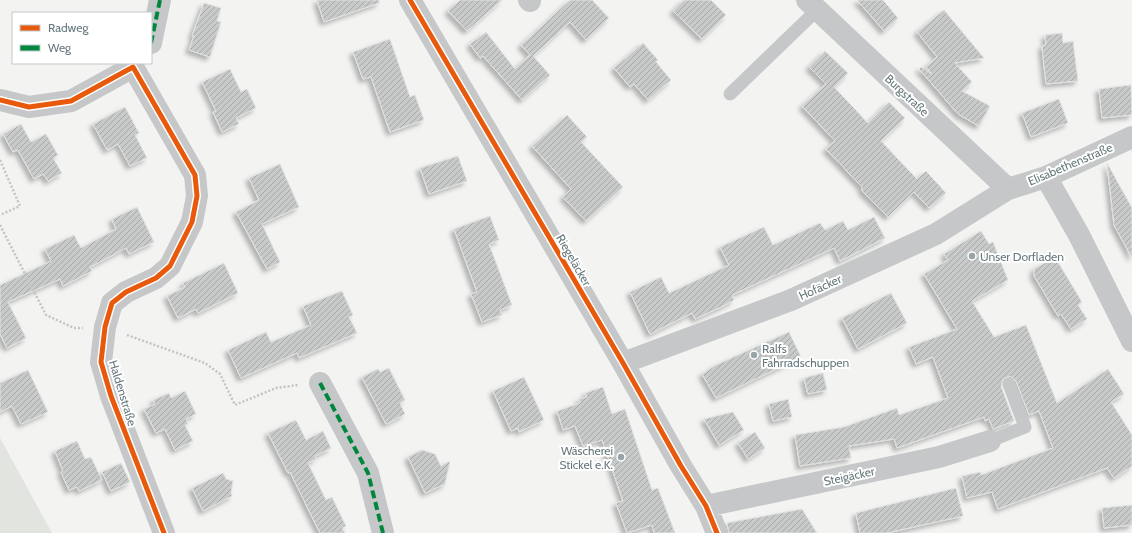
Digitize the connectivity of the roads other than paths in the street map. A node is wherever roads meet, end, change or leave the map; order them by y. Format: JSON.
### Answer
{"nodes":[{"id":1,"x":160,"y":0,"type":"edge"},
{"id":2,"x":410,"y":0,"type":"edge"},
{"id":3,"x":812,"y":4,"type":"edge"},
{"id":4,"x":152,"y":38,"type":"edge"},
{"id":5,"x":135,"y":65,"type":"edge"},
{"id":6,"x":730,"y":94,"type":"dead end"},
{"id":7,"x":0,"y":100,"type":"edge"},
{"id":8,"x":1132,"y":137,"type":"edge"},
{"id":9,"x":1046,"y":177,"type":"junction"},
{"id":10,"x":1008,"y":189,"type":"junction"},
{"id":11,"x":1132,"y":341,"type":"edge"},
{"id":12,"x":623,"y":363,"type":"junction"},
{"id":13,"x":320,"y":383,"type":"road end"},
{"id":14,"x":1009,"y":384,"type":"dead end"},
{"id":15,"x":990,"y":441,"type":"joint"},
{"id":16,"x":706,"y":506,"type":"junction"},
{"id":17,"x":164,"y":533,"type":"edge"},
{"id":18,"x":383,"y":533,"type":"edge"},
{"id":19,"x":717,"y":533,"type":"edge"}],
"edges":[{"from":1,"to":4,"type":"street"},
{"from":2,"to":12,"type":"street","name":"Riegeläcker"},
{"from":3,"to":6,"type":"lane"},
{"from":3,"to":10,"type":"street","name":"Burgstraße"},
{"from":5,"to":7,"type":"street","name":"Haldenstraße"},
{"from":5,"to":17,"type":"street","name":"Haldenstraße"},
{"from":8,"to":9,"type":"street","name":"Elisabethenstraße"},
{"from":9,"to":10,"type":"street","name":"Elisabethenstraße"},
{"from":9,"to":11,"type":"street"},
{"from":10,"to":12,"type":"street","name":"Hofäcker"},
{"from":12,"to":16,"type":"street","name":"Riegeläcker"},
{"from":13,"to":18,"type":"street"},
{"from":14,"to":15,"type":"lane"},
{"from":15,"to":16,"type":"street","name":"Steigäcker"},
{"from":16,"to":19,"type":"street","name":"Riegeläcker"}]}
